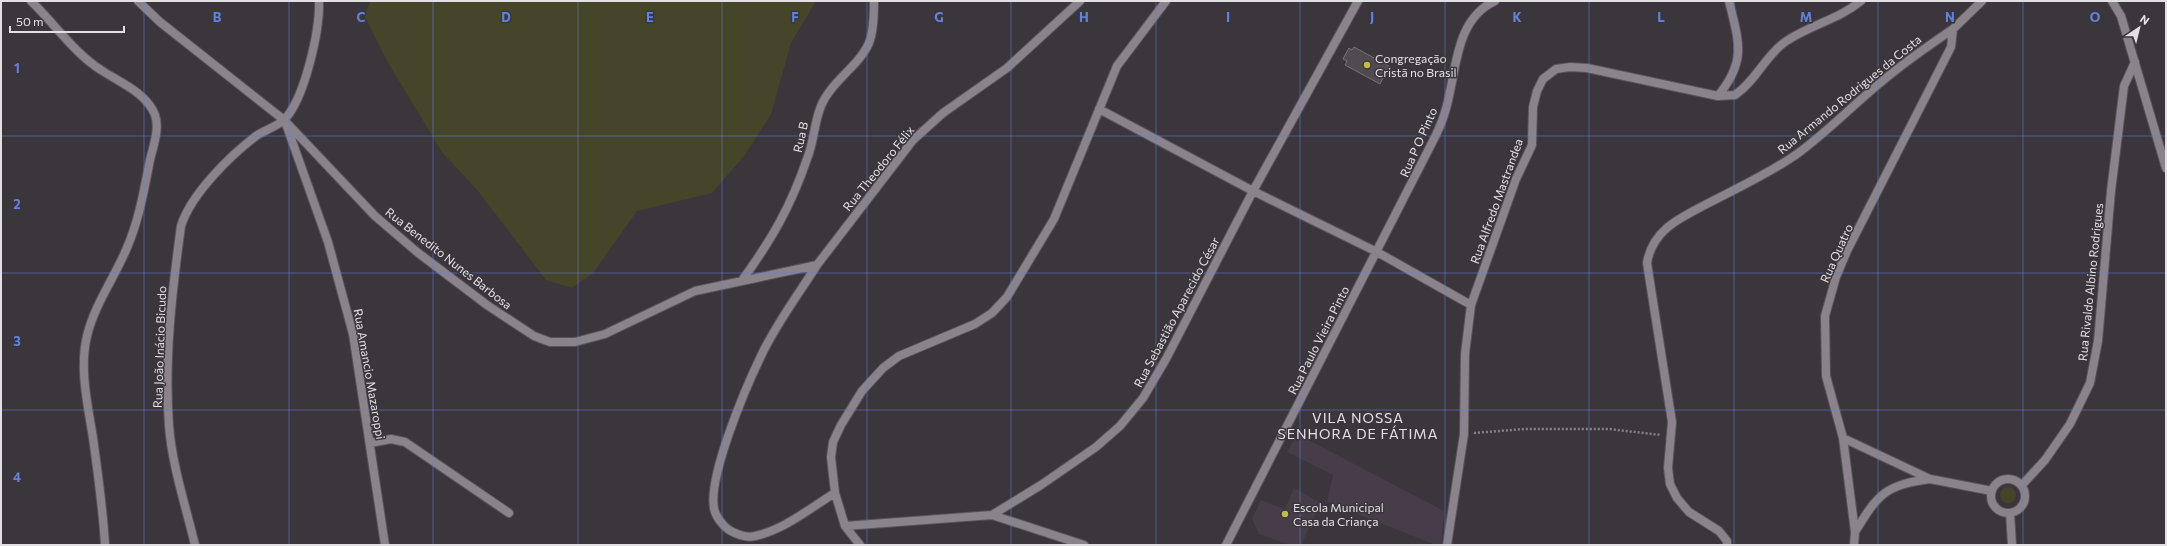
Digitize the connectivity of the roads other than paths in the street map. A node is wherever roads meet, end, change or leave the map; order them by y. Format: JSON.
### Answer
{"nodes":[{"id":1,"x":31,"y":1,"type":"edge"},
{"id":2,"x":138,"y":1,"type":"edge"},
{"id":3,"x":319,"y":1,"type":"edge"},
{"id":4,"x":874,"y":1,"type":"edge"},
{"id":5,"x":1080,"y":1,"type":"edge"},
{"id":6,"x":1166,"y":1,"type":"edge"},
{"id":7,"x":1358,"y":1,"type":"edge"},
{"id":8,"x":1495,"y":1,"type":"edge"},
{"id":9,"x":1729,"y":1,"type":"edge"},
{"id":10,"x":1861,"y":1,"type":"edge"},
{"id":11,"x":1982,"y":1,"type":"edge"},
{"id":12,"x":2112,"y":1,"type":"edge"},
{"id":13,"x":1953,"y":29,"type":"junction"},
{"id":14,"x":2134,"y":62,"type":"junction"},
{"id":15,"x":1718,"y":96,"type":"junction"},
{"id":16,"x":1099,"y":109,"type":"junction"},
{"id":17,"x":284,"y":120,"type":"junction"},
{"id":18,"x":2166,"y":168,"type":"edge"},
{"id":19,"x":1253,"y":191,"type":"junction"},
{"id":20,"x":1377,"y":252,"type":"junction"},
{"id":21,"x":817,"y":265,"type":"junction"},
{"id":22,"x":743,"y":279,"type":"junction"},
{"id":23,"x":1471,"y":304,"type":"junction"},
{"id":24,"x":1843,"y":438,"type":"junction"},
{"id":25,"x":370,"y":443,"type":"junction"},
{"id":26,"x":1930,"y":478,"type":"junction"},
{"id":27,"x":2022,"y":485,"type":"junction"},
{"id":28,"x":1992,"y":491,"type":"junction"},
{"id":29,"x":835,"y":493,"type":"junction"},
{"id":30,"x":509,"y":513,"type":"dead end"},
{"id":31,"x":2010,"y":513,"type":"junction"},
{"id":32,"x":992,"y":515,"type":"junction"},
{"id":33,"x":845,"y":526,"type":"junction"},
{"id":34,"x":1855,"y":532,"type":"junction"},
{"id":35,"x":105,"y":545,"type":"edge"},
{"id":36,"x":195,"y":545,"type":"edge"},
{"id":37,"x":385,"y":545,"type":"edge"},
{"id":38,"x":860,"y":545,"type":"edge"},
{"id":39,"x":1084,"y":545,"type":"edge"},
{"id":40,"x":1226,"y":545,"type":"edge"},
{"id":41,"x":1447,"y":545,"type":"edge"},
{"id":42,"x":1727,"y":545,"type":"edge"},
{"id":43,"x":1854,"y":545,"type":"edge"},
{"id":44,"x":2012,"y":545,"type":"edge"}],
"edges":[{"from":1,"to":35,"type":"street"},
{"from":2,"to":17,"type":"street","name":"Rua Benedito Nunes Barbosa"},
{"from":3,"to":17,"type":"street"},
{"from":4,"to":22,"type":"street","name":"Rua B"},
{"from":5,"to":21,"type":"street","name":"Rua Theodoro Félix"},
{"from":6,"to":16,"type":"street"},
{"from":7,"to":19,"type":"street","name":"Rua Sebastião Aparecido César"},
{"from":8,"to":20,"type":"street","name":"Rua P O Pinto"},
{"from":9,"to":15,"type":"street"},
{"from":10,"to":15,"type":"street","name":"Rua Alfredo Mastrandea"},
{"from":11,"to":13,"type":"street"},
{"from":12,"to":14,"type":"street"},
{"from":13,"to":24,"type":"street","name":"Rua Quatro"},
{"from":13,"to":42,"type":"street","name":"Rua Armando Rodrigues da Costa"},
{"from":14,"to":18,"type":"street"},
{"from":14,"to":27,"type":"street","name":"Rua Rivaldo Albino Rodrigues"},
{"from":15,"to":23,"type":"street","name":"Rua Alfredo Mastrandea"},
{"from":16,"to":19,"type":"street"},
{"from":16,"to":29,"type":"street"},
{"from":17,"to":22,"type":"street","name":"Rua Benedito Nunes Barbosa"},
{"from":17,"to":25,"type":"street","name":"Rua Amancio Mazaroppi"},
{"from":17,"to":36,"type":"street","name":"Rua João Inácio Bicudo"},
{"from":19,"to":20,"type":"street"},
{"from":19,"to":32,"type":"street","name":"Rua Sebastião Aparecido César"},
{"from":20,"to":23,"type":"street"},
{"from":20,"to":40,"type":"street","name":"Rua Paulo Vieira Pinto"},
{"from":21,"to":22,"type":"street"},
{"from":21,"to":29,"type":"street","name":"Rua Theodoro Félix"},
{"from":23,"to":41,"type":"street","name":"Rua Alfredo Mastrandea"},
{"from":24,"to":26,"type":"street"},
{"from":24,"to":34,"type":"street","name":"Rua Quatro"},
{"from":25,"to":30,"type":"street"},
{"from":25,"to":37,"type":"street","name":"Rua Amancio Mazaroppi"},
{"from":26,"to":28,"type":"street"},
{"from":26,"to":34,"type":"street"},
{"from":27,"to":28,"type":"street"},
{"from":27,"to":31,"type":"street"},
{"from":28,"to":31,"type":"street"},
{"from":29,"to":33,"type":"street"},
{"from":31,"to":44,"type":"street"},
{"from":32,"to":33,"type":"street","name":"Rua Sebastião Aparecido César"},
{"from":32,"to":39,"type":"street"},
{"from":33,"to":38,"type":"street"},
{"from":34,"to":43,"type":"street","name":"Rua Quatro"}]}
